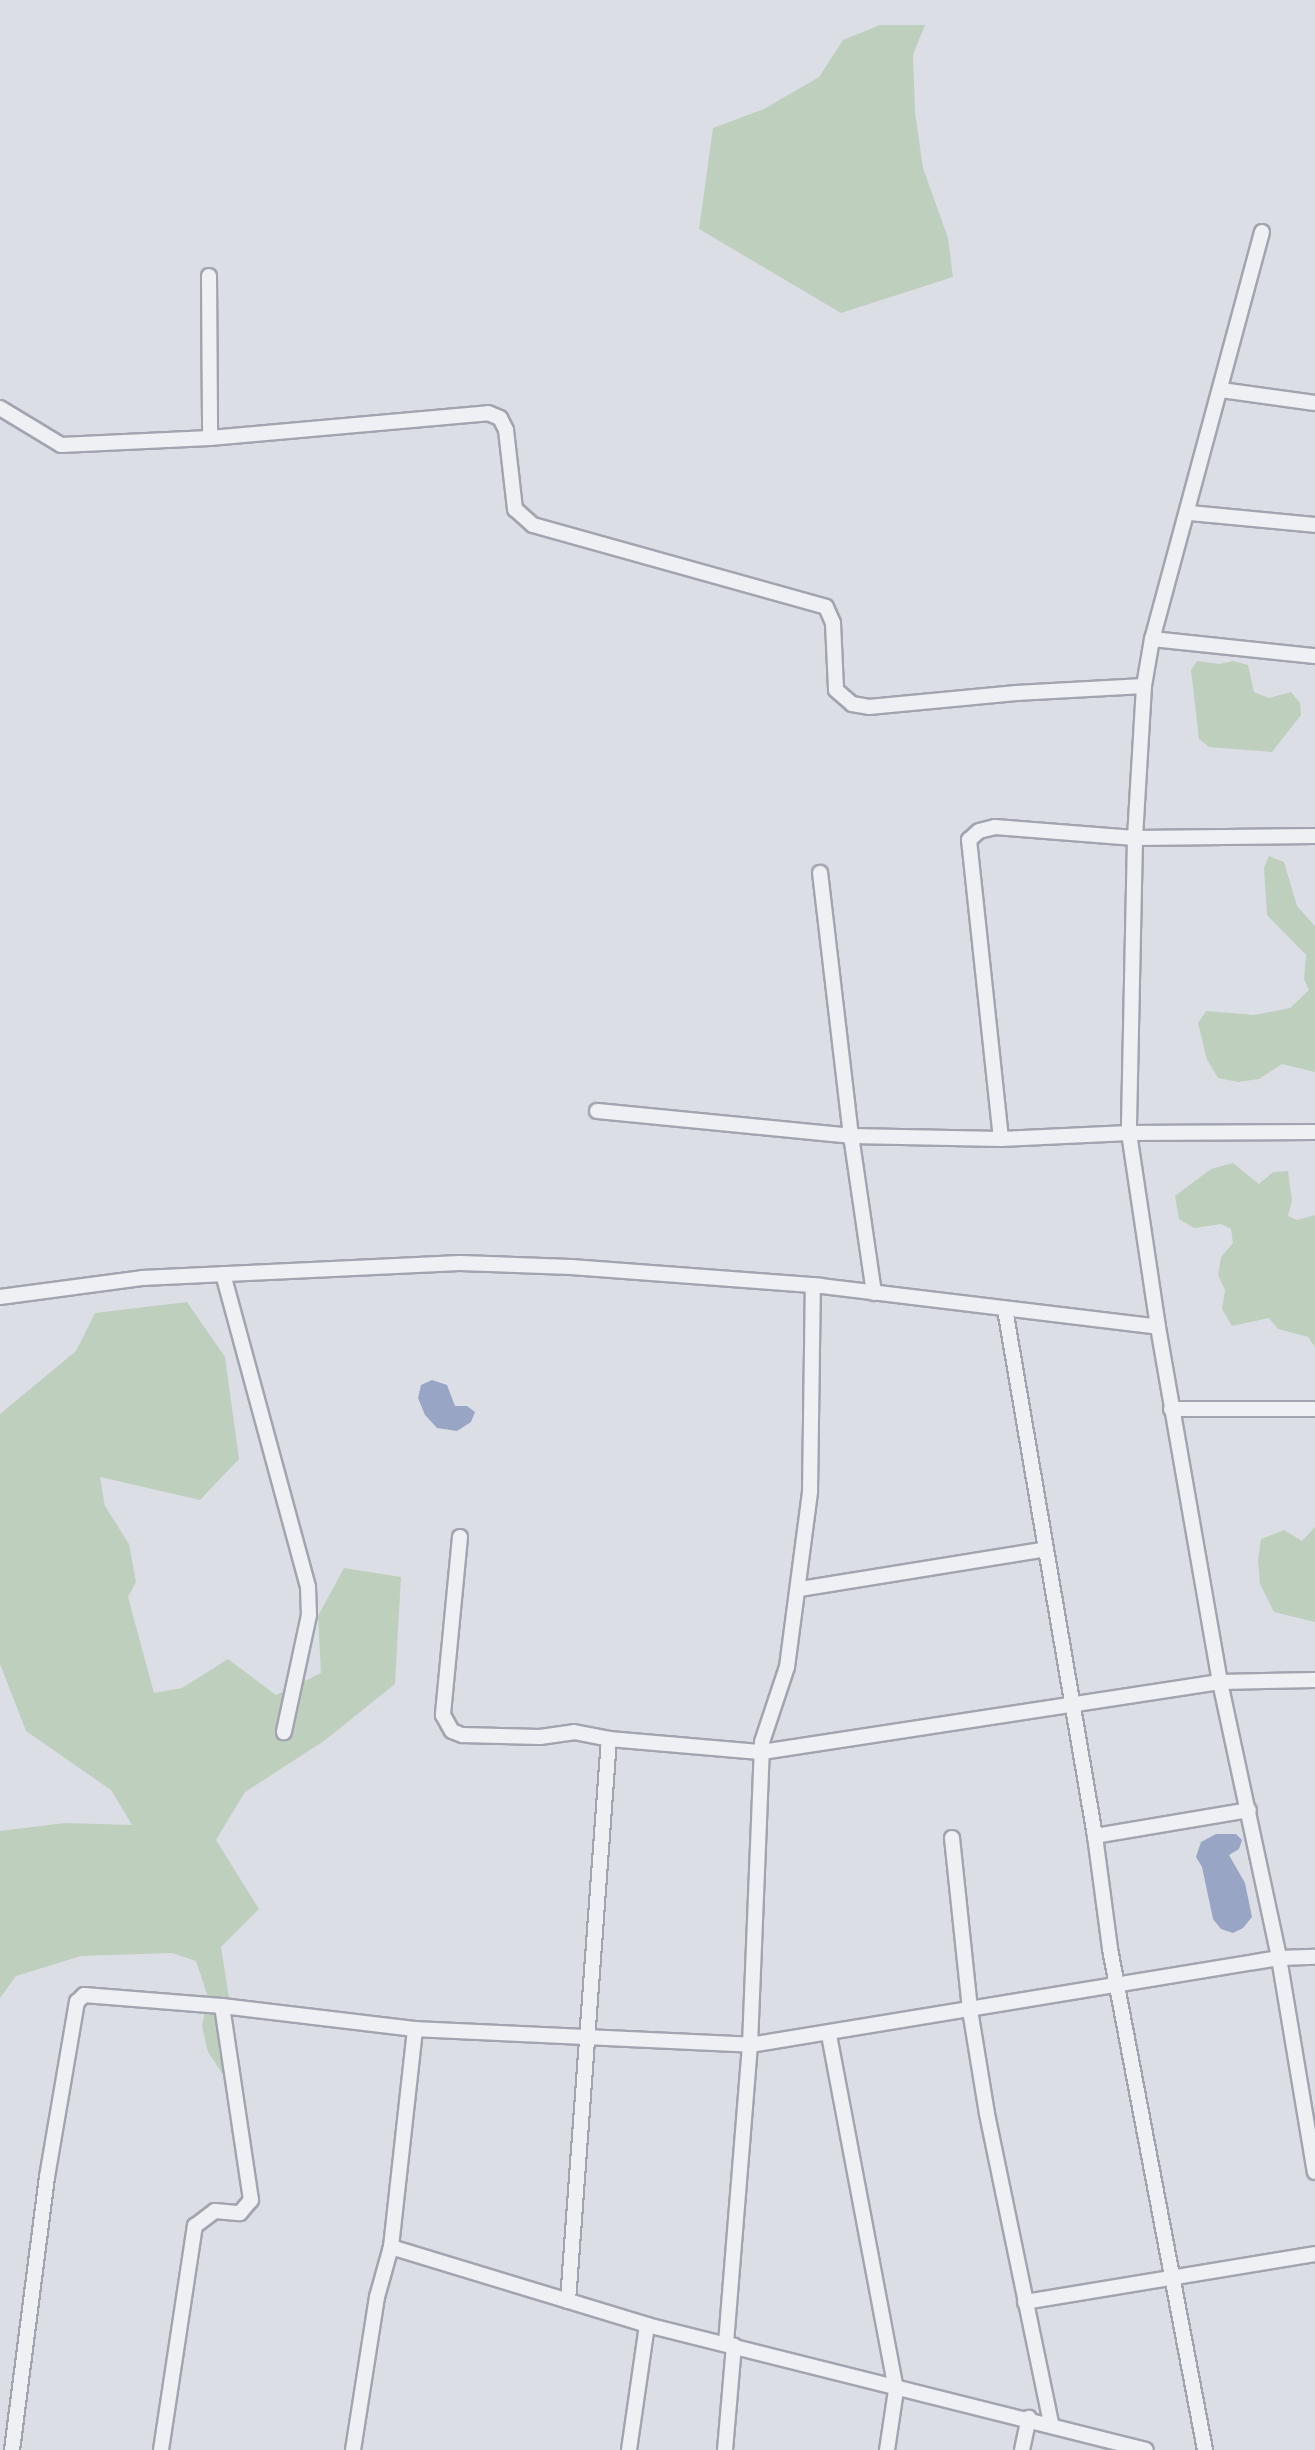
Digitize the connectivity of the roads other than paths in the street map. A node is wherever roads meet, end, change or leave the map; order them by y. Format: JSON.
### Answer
{"nodes":[{"id":1,"x":1262,"y":232,"type":"dead end"},
{"id":2,"x":209,"y":276,"type":"dead end"},
{"id":3,"x":1221,"y":390,"type":"junction"},
{"id":4,"x":1315,"y":403,"type":"edge"},
{"id":5,"x":0,"y":408,"type":"edge"},
{"id":6,"x":210,"y":438,"type":"junction"},
{"id":7,"x":1189,"y":513,"type":"junction"},
{"id":8,"x":1315,"y":525,"type":"edge"},
{"id":9,"x":1152,"y":639,"type":"junction"},
{"id":10,"x":1315,"y":656,"type":"edge"},
{"id":11,"x":1144,"y":686,"type":"junction"},
{"id":12,"x":1315,"y":836,"type":"edge"},
{"id":13,"x":1135,"y":838,"type":"junction"},
{"id":14,"x":820,"y":873,"type":"dead end"},
{"id":15,"x":597,"y":1111,"type":"dead end"},
{"id":16,"x":1315,"y":1132,"type":"edge"},
{"id":17,"x":1129,"y":1133,"type":"junction"},
{"id":18,"x":851,"y":1136,"type":"junction"},
{"id":19,"x":1001,"y":1139,"type":"junction"},
{"id":20,"x":223,"y":1274,"type":"junction"},
{"id":21,"x":813,"y":1285,"type":"junction"},
{"id":22,"x":874,"y":1293,"type":"junction"},
{"id":23,"x":0,"y":1297,"type":"edge"},
{"id":24,"x":1005,"y":1309,"type":"junction"},
{"id":25,"x":1158,"y":1327,"type":"junction"},
{"id":26,"x":1171,"y":1409,"type":"junction"},
{"id":27,"x":1315,"y":1409,"type":"edge"},
{"id":28,"x":460,"y":1537,"type":"dead end"},
{"id":29,"x":1046,"y":1549,"type":"junction"},
{"id":30,"x":800,"y":1589,"type":"junction"},
{"id":31,"x":1315,"y":1680,"type":"edge"},
{"id":32,"x":1220,"y":1682,"type":"junction"},
{"id":33,"x":1072,"y":1703,"type":"junction"},
{"id":34,"x":284,"y":1732,"type":"dead end"},
{"id":35,"x":609,"y":1739,"type":"junction"},
{"id":36,"x":762,"y":1752,"type":"junction"},
{"id":37,"x":1249,"y":1810,"type":"junction"},
{"id":38,"x":1095,"y":1836,"type":"junction"},
{"id":39,"x":952,"y":1838,"type":"dead end"},
{"id":40,"x":1315,"y":1957,"type":"edge"},
{"id":41,"x":1279,"y":1958,"type":"junction"},
{"id":42,"x":1118,"y":1983,"type":"junction"},
{"id":43,"x":222,"y":2006,"type":"junction"},
{"id":44,"x":970,"y":2010,"type":"junction"},
{"id":45,"x":415,"y":2029,"type":"junction"},
{"id":46,"x":829,"y":2035,"type":"junction"},
{"id":47,"x":585,"y":2037,"type":"junction"},
{"id":48,"x":750,"y":2045,"type":"junction"},
{"id":49,"x":1315,"y":2172,"type":"edge"},
{"id":50,"x":391,"y":2247,"type":"junction"},
{"id":51,"x":1315,"y":2254,"type":"edge"},
{"id":52,"x":1174,"y":2277,"type":"junction"},
{"id":53,"x":568,"y":2301,"type":"junction"},
{"id":54,"x":1025,"y":2302,"type":"junction"},
{"id":55,"x":647,"y":2325,"type":"junction"},
{"id":56,"x":730,"y":2344,"type":"junction"},
{"id":57,"x":896,"y":2390,"type":"junction"},
{"id":58,"x":1029,"y":2418,"type":"junction"},
{"id":59,"x":1051,"y":2424,"type":"junction"},
{"id":60,"x":12,"y":2450,"type":"edge"},
{"id":61,"x":161,"y":2450,"type":"edge"},
{"id":62,"x":353,"y":2450,"type":"edge"},
{"id":63,"x":629,"y":2450,"type":"edge"},
{"id":64,"x":725,"y":2450,"type":"edge"},
{"id":65,"x":887,"y":2450,"type":"edge"},
{"id":66,"x":1022,"y":2450,"type":"edge"},
{"id":67,"x":1146,"y":2450,"type":"edge"},
{"id":68,"x":1205,"y":2450,"type":"edge"}],
"edges":[{"from":1,"to":3,"type":"street"},
{"from":2,"to":6,"type":"street"},
{"from":3,"to":4,"type":"street"},
{"from":3,"to":7,"type":"street"},
{"from":5,"to":6,"type":"street"},
{"from":6,"to":11,"type":"street"},
{"from":7,"to":8,"type":"street"},
{"from":7,"to":9,"type":"street"},
{"from":9,"to":10,"type":"street"},
{"from":9,"to":11,"type":"street"},
{"from":11,"to":13,"type":"street"},
{"from":12,"to":13,"type":"street"},
{"from":13,"to":17,"type":"street"},
{"from":13,"to":19,"type":"street"},
{"from":14,"to":18,"type":"street"},
{"from":15,"to":18,"type":"street"},
{"from":16,"to":17,"type":"street"},
{"from":17,"to":19,"type":"street"},
{"from":17,"to":25,"type":"street"},
{"from":18,"to":19,"type":"street"},
{"from":18,"to":22,"type":"street"},
{"from":20,"to":21,"type":"street"},
{"from":20,"to":23,"type":"street"},
{"from":20,"to":34,"type":"street"},
{"from":21,"to":22,"type":"street"},
{"from":21,"to":30,"type":"street"},
{"from":22,"to":24,"type":"street"},
{"from":24,"to":25,"type":"street"},
{"from":24,"to":29,"type":"street"},
{"from":25,"to":26,"type":"street"},
{"from":26,"to":27,"type":"street"},
{"from":26,"to":32,"type":"street"},
{"from":28,"to":35,"type":"street"},
{"from":29,"to":30,"type":"street"},
{"from":29,"to":33,"type":"street"},
{"from":30,"to":36,"type":"street"},
{"from":31,"to":32,"type":"street"},
{"from":32,"to":33,"type":"street"},
{"from":32,"to":37,"type":"street"},
{"from":33,"to":36,"type":"street"},
{"from":33,"to":38,"type":"street"},
{"from":35,"to":36,"type":"street"},
{"from":35,"to":47,"type":"street"},
{"from":36,"to":48,"type":"street"},
{"from":37,"to":38,"type":"street"},
{"from":37,"to":41,"type":"street"},
{"from":38,"to":42,"type":"street"},
{"from":39,"to":44,"type":"street"},
{"from":40,"to":41,"type":"street"},
{"from":41,"to":42,"type":"street"},
{"from":41,"to":49,"type":"street"},
{"from":42,"to":44,"type":"street"},
{"from":42,"to":52,"type":"street"},
{"from":43,"to":45,"type":"street"},
{"from":43,"to":60,"type":"street"},
{"from":43,"to":61,"type":"street"},
{"from":44,"to":46,"type":"street"},
{"from":44,"to":54,"type":"street"},
{"from":45,"to":47,"type":"street"},
{"from":45,"to":50,"type":"street"},
{"from":46,"to":48,"type":"street"},
{"from":46,"to":57,"type":"street"},
{"from":47,"to":48,"type":"street"},
{"from":47,"to":53,"type":"street"},
{"from":48,"to":56,"type":"street"},
{"from":50,"to":53,"type":"street"},
{"from":50,"to":62,"type":"street"},
{"from":51,"to":52,"type":"street"},
{"from":52,"to":54,"type":"street"},
{"from":52,"to":68,"type":"street"},
{"from":53,"to":55,"type":"street"},
{"from":54,"to":59,"type":"street"},
{"from":55,"to":56,"type":"street"},
{"from":55,"to":63,"type":"street"},
{"from":56,"to":57,"type":"street"},
{"from":56,"to":64,"type":"street"},
{"from":57,"to":58,"type":"street"},
{"from":57,"to":65,"type":"street"},
{"from":58,"to":59,"type":"street"},
{"from":58,"to":66,"type":"street"},
{"from":59,"to":67,"type":"street"}]}
